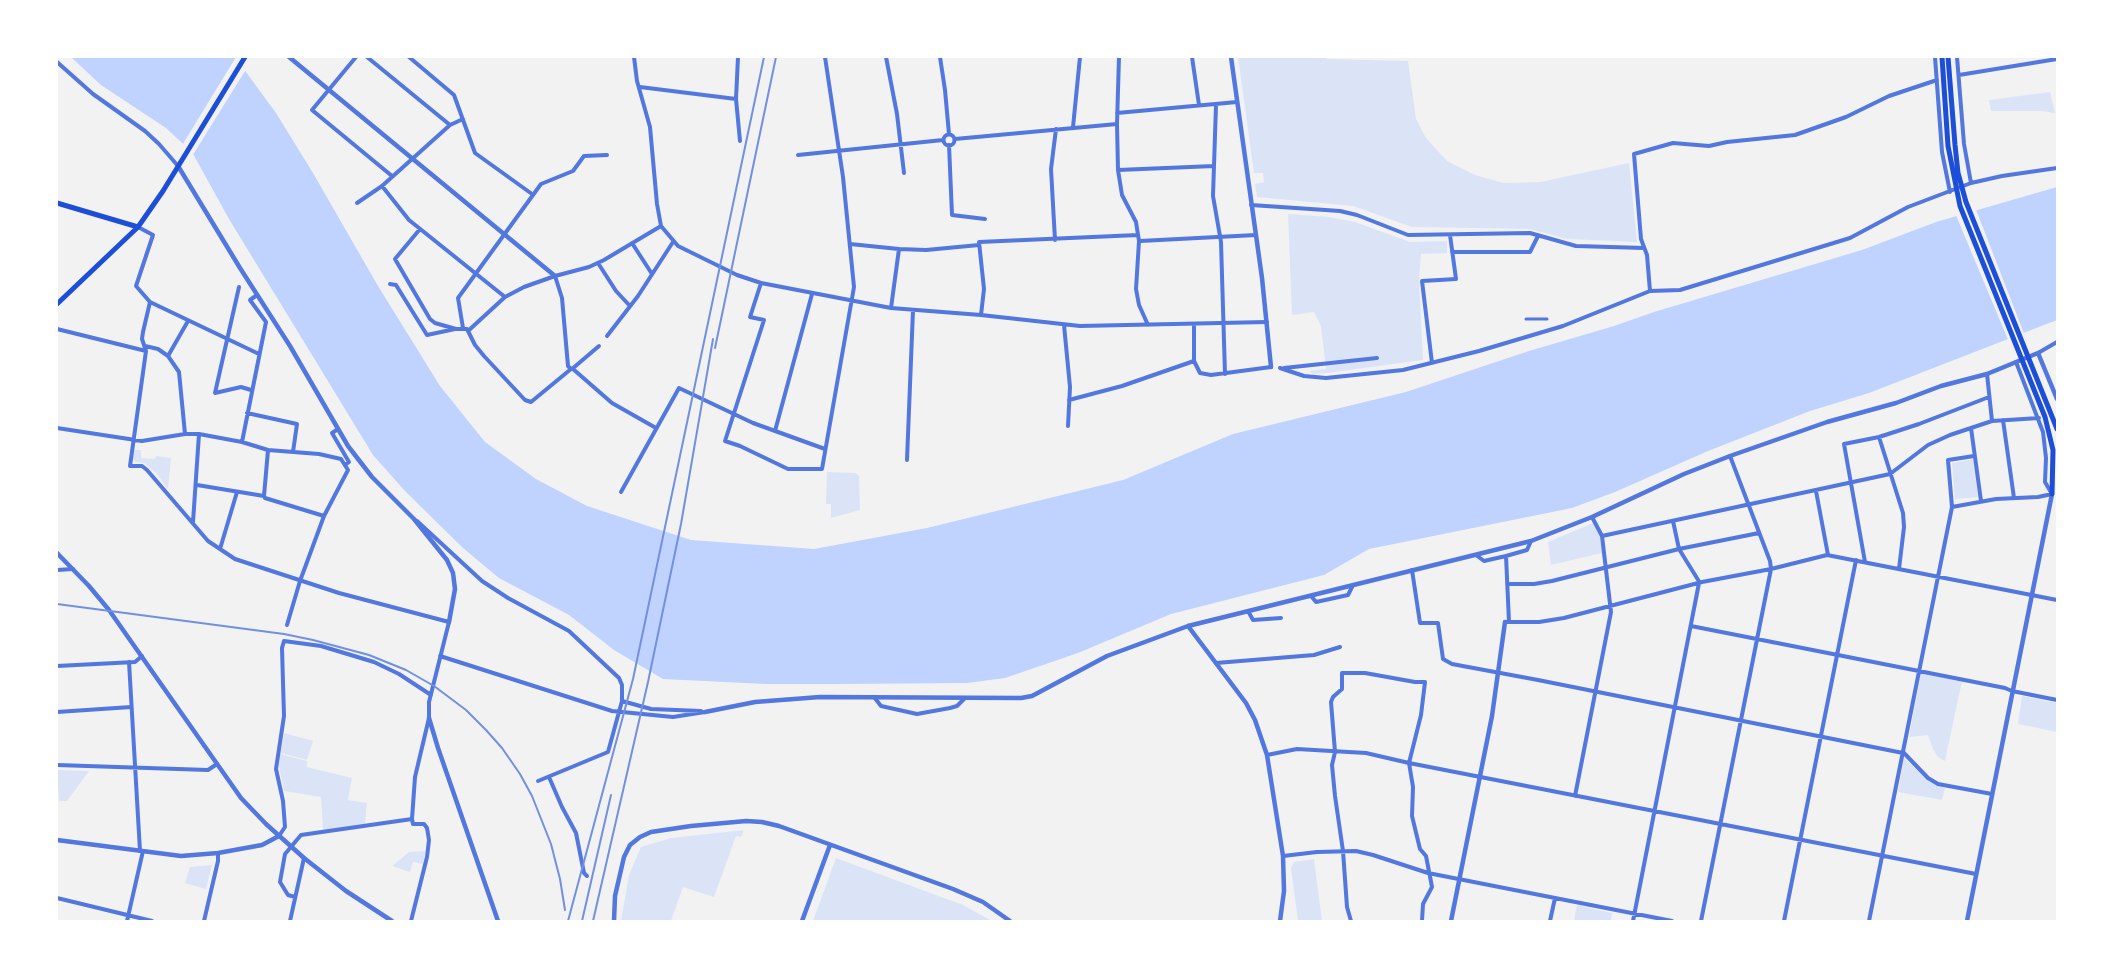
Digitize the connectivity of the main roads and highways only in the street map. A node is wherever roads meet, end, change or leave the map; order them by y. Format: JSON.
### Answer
{"nodes":[{"id":1,"x":245,"y":57,"type":"edge"},
{"id":2,"x":1942,"y":57,"type":"edge"},
{"id":3,"x":1948,"y":57,"type":"edge"},
{"id":4,"x":1946,"y":71,"type":"junction"},
{"id":5,"x":57,"y":203,"type":"edge"},
{"id":6,"x":138,"y":227,"type":"junction"},
{"id":7,"x":57,"y":304,"type":"edge"},
{"id":8,"x":2057,"y":429,"type":"edge"},
{"id":9,"x":2057,"y":482,"type":"edge"},
{"id":10,"x":2054,"y":493,"type":"edge"}],
"edges":[{"from":1,"to":6,"type":"main road"},
{"from":2,"to":4,"type":"main road"},
{"from":3,"to":4,"type":"main road"},
{"from":4,"to":8,"type":"main road"},
{"from":4,"to":10,"type":"main road"},
{"from":5,"to":6,"type":"main road"},
{"from":6,"to":7,"type":"main road"},
{"from":9,"to":10,"type":"main road"}]}
